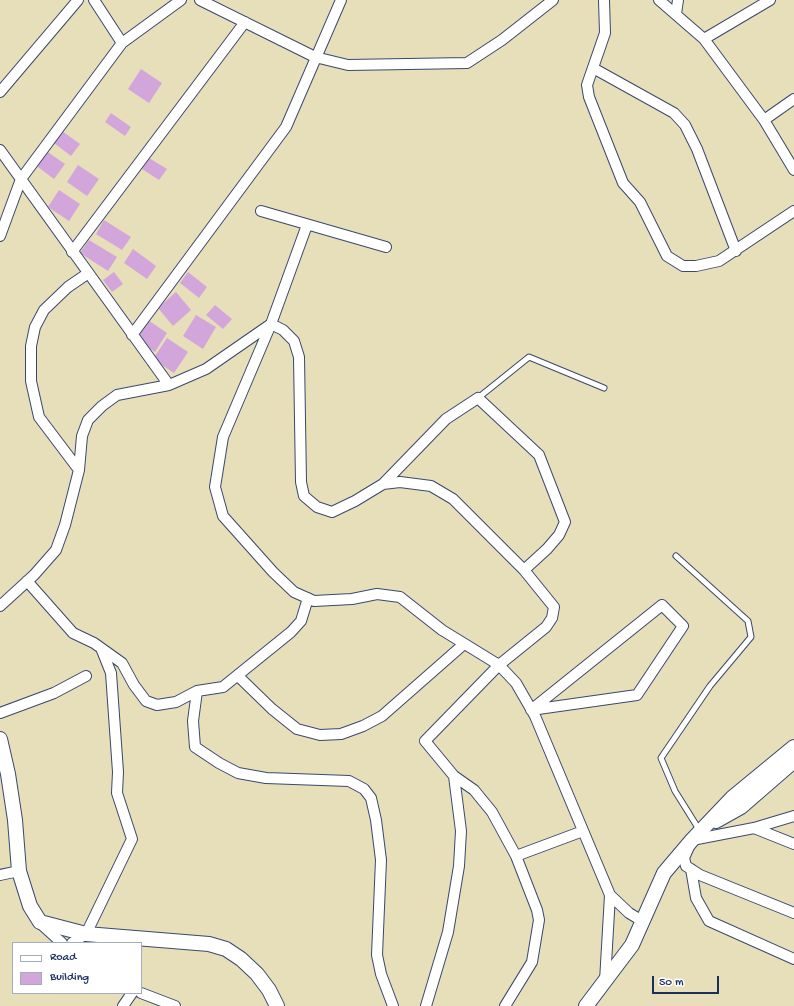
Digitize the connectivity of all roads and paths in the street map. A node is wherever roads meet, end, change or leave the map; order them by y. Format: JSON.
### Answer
{"nodes":[{"id":1,"x":78,"y":0,"type":"edge"},
{"id":2,"x":94,"y":0,"type":"edge"},
{"id":3,"x":181,"y":0,"type":"edge"},
{"id":4,"x":200,"y":0,"type":"edge"},
{"id":5,"x":341,"y":0,"type":"edge"},
{"id":6,"x":553,"y":0,"type":"edge"},
{"id":7,"x":604,"y":0,"type":"edge"},
{"id":8,"x":659,"y":0,"type":"edge"},
{"id":9,"x":678,"y":0,"type":"edge"},
{"id":10,"x":770,"y":0,"type":"edge"},
{"id":11,"x":676,"y":14,"type":"junction"},
{"id":12,"x":245,"y":22,"type":"junction"},
{"id":13,"x":704,"y":39,"type":"junction"},
{"id":14,"x":122,"y":43,"type":"junction"},
{"id":15,"x":315,"y":56,"type":"junction"},
{"id":16,"x":593,"y":68,"type":"junction"},
{"id":17,"x":0,"y":92,"type":"edge"},
{"id":18,"x":794,"y":99,"type":"edge"},
{"id":19,"x":764,"y":120,"type":"junction"},
{"id":20,"x":0,"y":150,"type":"edge"},
{"id":21,"x":794,"y":170,"type":"edge"},
{"id":22,"x":21,"y":179,"type":"junction"},
{"id":23,"x":260,"y":211,"type":"dead end"},
{"id":24,"x":794,"y":211,"type":"edge"},
{"id":25,"x":308,"y":225,"type":"junction"},
{"id":26,"x":0,"y":236,"type":"edge"},
{"id":27,"x":386,"y":247,"type":"dead end"},
{"id":28,"x":736,"y":251,"type":"junction"},
{"id":29,"x":72,"y":252,"type":"junction"},
{"id":30,"x":87,"y":274,"type":"junction"},
{"id":31,"x":271,"y":324,"type":"junction"},
{"id":32,"x":132,"y":335,"type":"junction"},
{"id":33,"x":169,"y":385,"type":"junction"},
{"id":34,"x":604,"y":388,"type":"dead end"},
{"id":35,"x":478,"y":398,"type":"junction"},
{"id":36,"x":79,"y":470,"type":"junction"},
{"id":37,"x":383,"y":484,"type":"junction"},
{"id":38,"x":676,"y":556,"type":"dead end"},
{"id":39,"x":524,"y":570,"type":"junction"},
{"id":40,"x":27,"y":581,"type":"junction"},
{"id":41,"x":308,"y":598,"type":"junction"},
{"id":42,"x":0,"y":606,"type":"edge"},
{"id":43,"x":464,"y":644,"type":"junction"},
{"id":44,"x":101,"y":648,"type":"junction"},
{"id":45,"x":499,"y":665,"type":"junction"},
{"id":46,"x":86,"y":676,"type":"dead end"},
{"id":47,"x":238,"y":676,"type":"junction"},
{"id":48,"x":198,"y":690,"type":"junction"},
{"id":49,"x":531,"y":710,"type":"junction"},
{"id":50,"x":0,"y":713,"type":"edge"},
{"id":51,"x":0,"y":739,"type":"edge"},
{"id":52,"x":794,"y":747,"type":"edge"},
{"id":53,"x":794,"y":761,"type":"edge"},
{"id":54,"x":454,"y":776,"type":"junction"},
{"id":55,"x":794,"y":816,"type":"edge"},
{"id":56,"x":754,"y":828,"type":"junction"},
{"id":57,"x":582,"y":831,"type":"junction"},
{"id":58,"x":699,"y":833,"type":"junction"},
{"id":59,"x":794,"y":844,"type":"edge"},
{"id":60,"x":516,"y":856,"type":"junction"},
{"id":61,"x":691,"y":869,"type":"junction"},
{"id":62,"x":19,"y":872,"type":"junction"},
{"id":63,"x":0,"y":875,"type":"edge"},
{"id":64,"x":610,"y":895,"type":"junction"},
{"id":65,"x":794,"y":913,"type":"edge"},
{"id":66,"x":40,"y":922,"type":"junction"},
{"id":67,"x":644,"y":922,"type":"junction"},
{"id":68,"x":86,"y":934,"type":"junction"},
{"id":69,"x":61,"y":942,"type":"edge"},
{"id":70,"x":74,"y":942,"type":"edge"},
{"id":71,"x":794,"y":958,"type":"edge"},
{"id":72,"x":605,"y":982,"type":"junction"},
{"id":73,"x":142,"y":993,"type":"edge"},
{"id":74,"x":131,"y":994,"type":"edge"},
{"id":75,"x":123,"y":1006,"type":"edge"},
{"id":76,"x":175,"y":1006,"type":"edge"},
{"id":77,"x":277,"y":1006,"type":"edge"},
{"id":78,"x":393,"y":1006,"type":"edge"},
{"id":79,"x":426,"y":1006,"type":"edge"},
{"id":80,"x":505,"y":1006,"type":"edge"},
{"id":81,"x":586,"y":1006,"type":"edge"}],
"edges":[{"from":1,"to":17,"type":"street"},
{"from":2,"to":14,"type":"street"},
{"from":3,"to":14,"type":"street"},
{"from":4,"to":12,"type":"street"},
{"from":5,"to":15,"type":"street"},
{"from":6,"to":15,"type":"street"},
{"from":7,"to":16,"type":"street"},
{"from":8,"to":11,"type":"street"},
{"from":9,"to":11,"type":"street"},
{"from":10,"to":13,"type":"street"},
{"from":11,"to":13,"type":"street"},
{"from":12,"to":15,"type":"street"},
{"from":12,"to":29,"type":"street"},
{"from":13,"to":19,"type":"street"},
{"from":14,"to":22,"type":"street"},
{"from":15,"to":32,"type":"street"},
{"from":16,"to":28,"type":"street"},
{"from":16,"to":28,"type":"street"},
{"from":18,"to":19,"type":"street"},
{"from":19,"to":21,"type":"street"},
{"from":20,"to":22,"type":"street"},
{"from":22,"to":26,"type":"street"},
{"from":22,"to":29,"type":"street"},
{"from":23,"to":25,"type":"street"},
{"from":24,"to":28,"type":"street"},
{"from":25,"to":27,"type":"street"},
{"from":25,"to":31,"type":"street"},
{"from":29,"to":30,"type":"street"},
{"from":30,"to":32,"type":"street"},
{"from":30,"to":36,"type":"street"},
{"from":31,"to":33,"type":"street"},
{"from":31,"to":37,"type":"street"},
{"from":31,"to":41,"type":"street"},
{"from":32,"to":33,"type":"street"},
{"from":33,"to":36,"type":"street"},
{"from":34,"to":35,"type":"lane"},
{"from":35,"to":37,"type":"street"},
{"from":35,"to":39,"type":"street"},
{"from":36,"to":40,"type":"street"},
{"from":37,"to":39,"type":"street"},
{"from":38,"to":58,"type":"lane"},
{"from":39,"to":45,"type":"street"},
{"from":40,"to":42,"type":"street"},
{"from":40,"to":44,"type":"street"},
{"from":41,"to":43,"type":"street"},
{"from":41,"to":47,"type":"street"},
{"from":43,"to":45,"type":"street"},
{"from":43,"to":47,"type":"street"},
{"from":44,"to":48,"type":"street"},
{"from":44,"to":68,"type":"street"},
{"from":45,"to":49,"type":"street"},
{"from":45,"to":54,"type":"street"},
{"from":46,"to":50,"type":"street"},
{"from":47,"to":48,"type":"street"},
{"from":48,"to":78,"type":"street"},
{"from":49,"to":49,"type":"street"},
{"from":49,"to":57,"type":"street"},
{"from":51,"to":62,"type":"street"},
{"from":52,"to":58,"type":"street"},
{"from":53,"to":58,"type":"street"},
{"from":54,"to":60,"type":"street"},
{"from":54,"to":79,"type":"street"},
{"from":55,"to":56,"type":"street"},
{"from":56,"to":58,"type":"street"},
{"from":56,"to":59,"type":"street"},
{"from":57,"to":60,"type":"street"},
{"from":57,"to":64,"type":"street"},
{"from":58,"to":61,"type":"street"},
{"from":58,"to":67,"type":"street"},
{"from":60,"to":80,"type":"street"},
{"from":61,"to":65,"type":"street"},
{"from":61,"to":71,"type":"street"},
{"from":62,"to":63,"type":"street"},
{"from":62,"to":66,"type":"street"},
{"from":64,"to":67,"type":"street"},
{"from":64,"to":72,"type":"street"},
{"from":66,"to":68,"type":"street"},
{"from":66,"to":69,"type":"street"},
{"from":67,"to":72,"type":"street"},
{"from":68,"to":70,"type":"street"},
{"from":68,"to":77,"type":"street"},
{"from":72,"to":81,"type":"street"},
{"from":73,"to":76,"type":"street"},
{"from":74,"to":75,"type":"street"}]}
